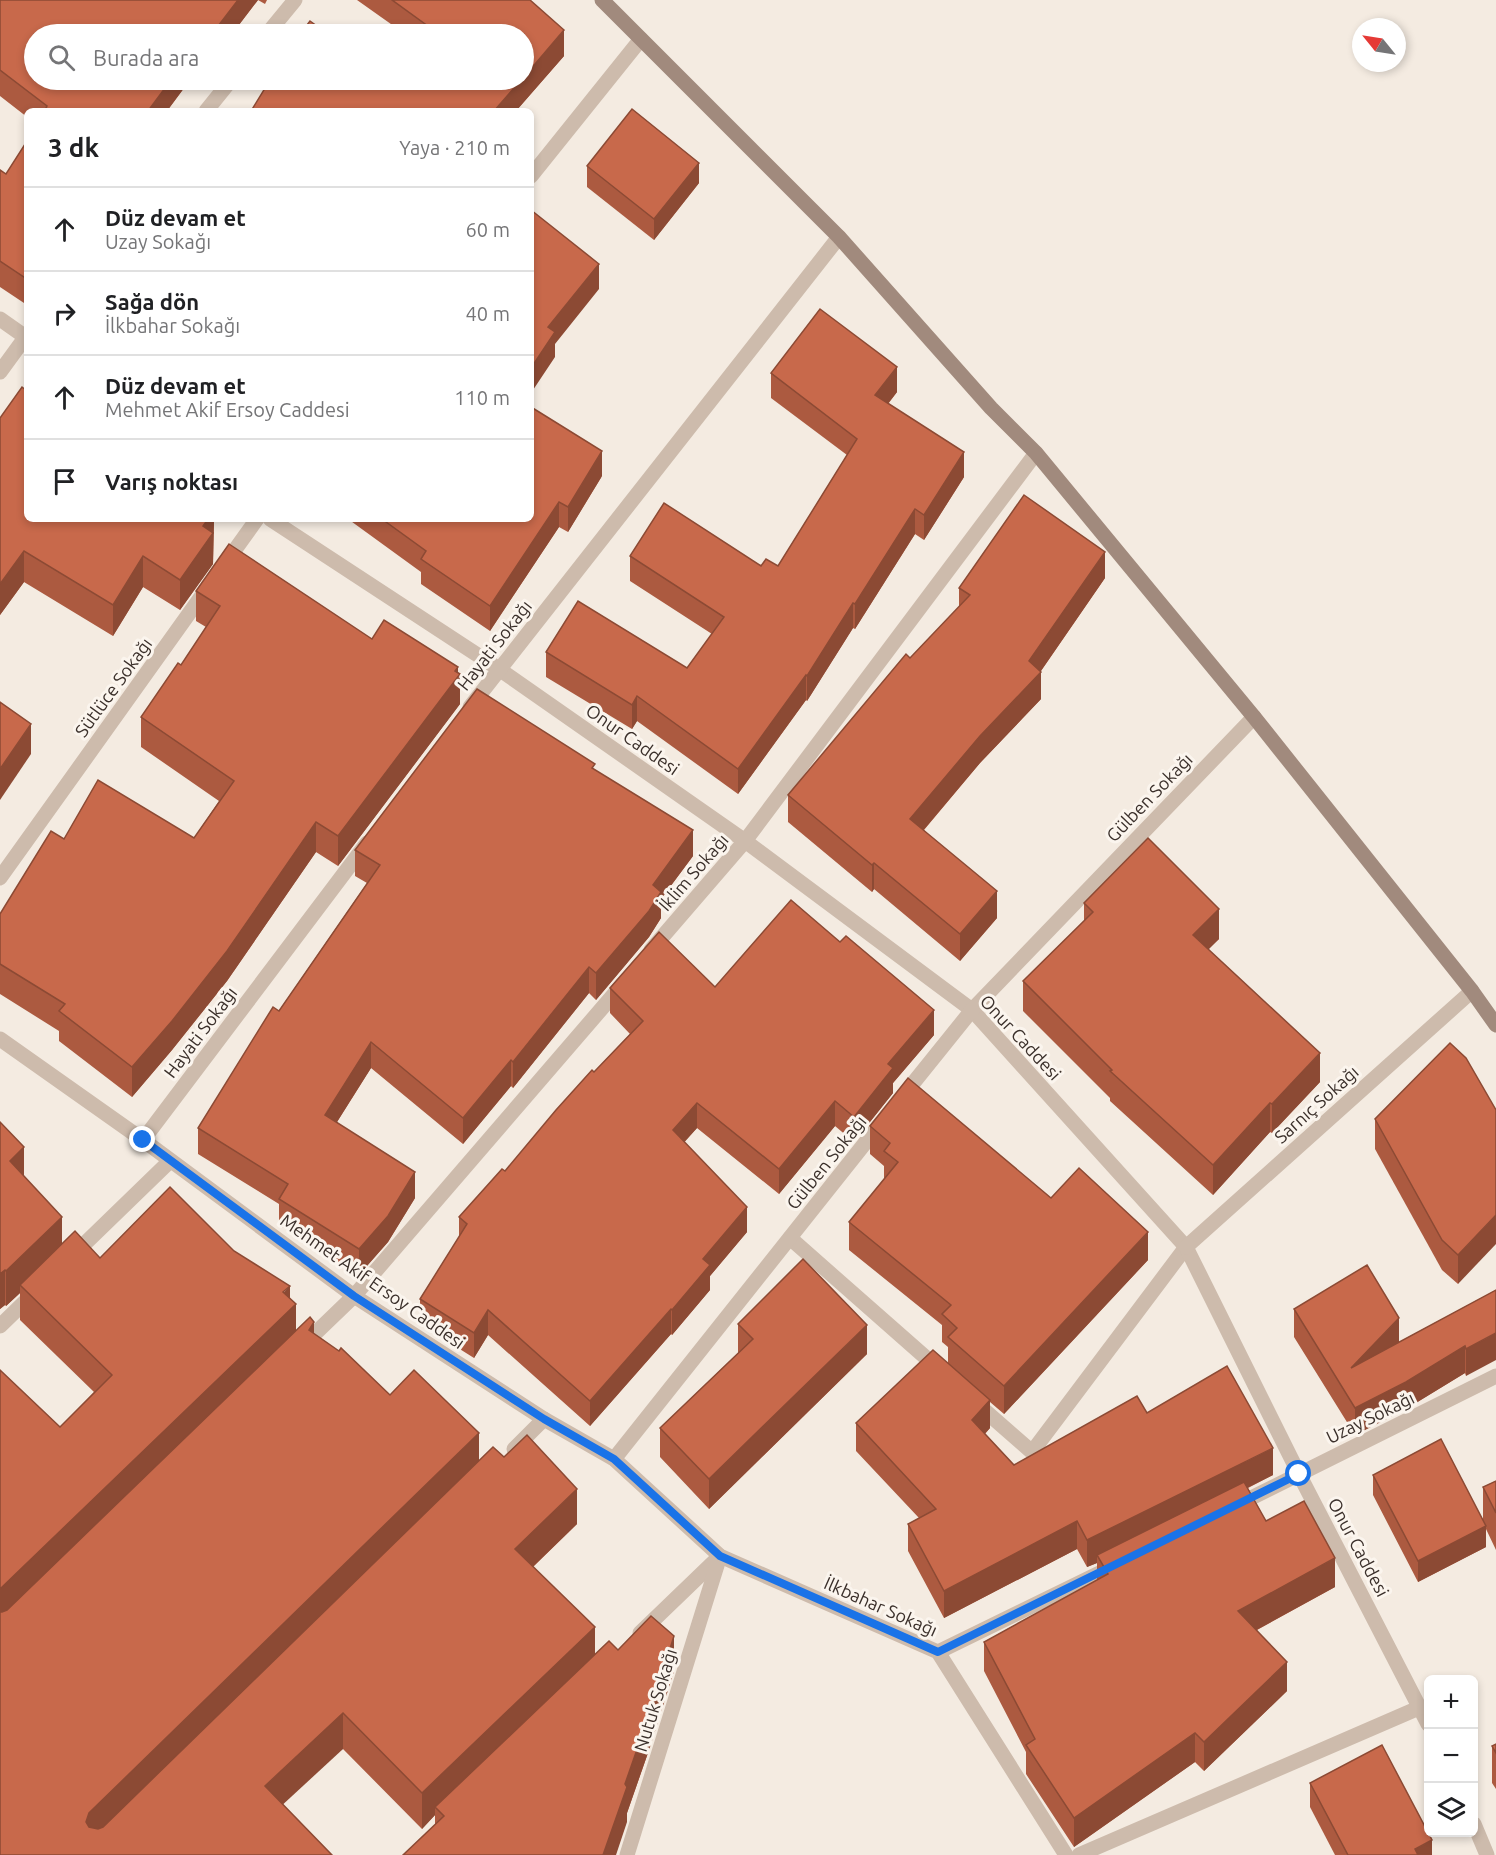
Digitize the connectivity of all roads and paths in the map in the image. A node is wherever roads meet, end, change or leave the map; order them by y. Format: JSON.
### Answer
{"nodes":[{"id":1,"x":295,"y":0,"type":"edge"},
{"id":2,"x":602,"y":0,"type":"edge"},
{"id":3,"x":275,"y":24,"type":"edge"},
{"id":4,"x":640,"y":39,"type":"junction"},
{"id":5,"x":223,"y":90,"type":"edge"},
{"id":6,"x":208,"y":108,"type":"edge"},
{"id":7,"x":534,"y":172,"type":"edge"},
{"id":8,"x":839,"y":237,"type":"junction"},
{"id":9,"x":0,"y":319,"type":"edge"},
{"id":10,"x":24,"y":335,"type":"edge"},
{"id":11,"x":24,"y":339,"type":"edge"},
{"id":12,"x":0,"y":372,"type":"edge"},
{"id":13,"x":1036,"y":453,"type":"junction"},
{"id":14,"x":255,"y":522,"type":"edge"},
{"id":15,"x":275,"y":522,"type":"edge"},
{"id":16,"x":499,"y":669,"type":"junction"},
{"id":17,"x":464,"y":716,"type":"edge"},
{"id":18,"x":1254,"y":717,"type":"junction"},
{"id":19,"x":378,"y":829,"type":"edge"},
{"id":20,"x":746,"y":841,"type":"junction"},
{"id":21,"x":0,"y":878,"type":"edge"},
{"id":22,"x":1472,"y":991,"type":"junction"},
{"id":23,"x":972,"y":1010,"type":"junction"},
{"id":24,"x":1496,"y":1024,"type":"edge"},
{"id":25,"x":0,"y":1040,"type":"edge"},
{"id":26,"x":143,"y":1140,"type":"junction"},
{"id":27,"x":170,"y":1161,"type":"junction"},
{"id":28,"x":790,"y":1238,"type":"junction"},
{"id":29,"x":1186,"y":1247,"type":"junction"},
{"id":30,"x":59,"y":1268,"type":"edge"},
{"id":31,"x":42,"y":1285,"type":"edge"},
{"id":32,"x":354,"y":1296,"type":"junction"},
{"id":33,"x":0,"y":1326,"type":"edge"},
{"id":34,"x":287,"y":1361,"type":"edge"},
{"id":35,"x":1496,"y":1376,"type":"edge"},
{"id":36,"x":951,"y":1381,"type":"edge"},
{"id":37,"x":969,"y":1396,"type":"edge"},
{"id":38,"x":544,"y":1419,"type":"junction"},
{"id":39,"x":614,"y":1459,"type":"junction"},
{"id":40,"x":502,"y":1461,"type":"edge"},
{"id":41,"x":1299,"y":1474,"type":"junction"},
{"id":42,"x":1225,"y":1511,"type":"edge"},
{"id":43,"x":720,"y":1556,"type":"junction"},
{"id":44,"x":1129,"y":1558,"type":"edge"},
{"id":45,"x":627,"y":1645,"type":"edge"},
{"id":46,"x":938,"y":1652,"type":"junction"},
{"id":47,"x":1421,"y":1707,"type":"junction"},
{"id":48,"x":1424,"y":1714,"type":"edge"},
{"id":49,"x":1478,"y":1835,"type":"edge"},
{"id":50,"x":627,"y":1855,"type":"edge"},
{"id":51,"x":1066,"y":1855,"type":"edge"},
{"id":52,"x":1079,"y":1855,"type":"edge"},
{"id":53,"x":1487,"y":1855,"type":"edge"}],
"edges":[{"from":1,"to":3,"type":"street"},
{"from":2,"to":4,"type":"main road"},
{"from":4,"to":7,"type":"street"},
{"from":4,"to":8,"type":"main road"},
{"from":5,"to":6,"type":"street"},
{"from":8,"to":13,"type":"main road"},
{"from":8,"to":16,"type":"street","name":"Hayati Sokağı"},
{"from":9,"to":10,"type":"street"},
{"from":11,"to":12,"type":"street"},
{"from":13,"to":18,"type":"main road"},
{"from":13,"to":20,"type":"street","name":"İklim Sokağı"},
{"from":14,"to":21,"type":"street","name":"Sütlüce Sokağı"},
{"from":15,"to":16,"type":"street","name":"Onur Caddesi"},
{"from":16,"to":17,"type":"street","name":"Hayati Sokağı"},
{"from":16,"to":20,"type":"street","name":"Onur Caddesi"},
{"from":18,"to":22,"type":"main road"},
{"from":18,"to":23,"type":"street","name":"Gülben Sokağı"},
{"from":19,"to":26,"type":"street","name":"Hayati Sokağı"},
{"from":20,"to":23,"type":"street","name":"Onur Caddesi"},
{"from":20,"to":32,"type":"street","name":"İklim Sokağı"},
{"from":22,"to":24,"type":"main road"},
{"from":22,"to":29,"type":"street","name":"Sarnıç Sokağı"},
{"from":23,"to":28,"type":"street","name":"Gülben Sokağı"},
{"from":23,"to":29,"type":"street","name":"Onur Caddesi"},
{"from":25,"to":26,"type":"street","name":"Mehmet Akif Ersoy Caddesi"},
{"from":26,"to":27,"type":"street","name":"Mehmet Akif Ersoy Caddesi"},
{"from":27,"to":30,"type":"street"},
{"from":27,"to":32,"type":"street","name":"Mehmet Akif Ersoy Caddesi"},
{"from":28,"to":36,"type":"street"},
{"from":28,"to":39,"type":"street","name":"Gülben Sokağı"},
{"from":29,"to":37,"type":"street","name":"Sarnıç Sokağı"},
{"from":29,"to":41,"type":"street","name":"Onur Caddesi"},
{"from":31,"to":33,"type":"street"},
{"from":32,"to":34,"type":"street","name":"İklim Sokağı"},
{"from":32,"to":38,"type":"street","name":"Mehmet Akif Ersoy Caddesi"},
{"from":35,"to":41,"type":"street","name":"Uzay Sokağı"},
{"from":38,"to":39,"type":"street","name":"Mehmet Akif Ersoy Caddesi"},
{"from":38,"to":40,"type":"street"},
{"from":39,"to":43,"type":"street","name":"Mehmet Akif Ersoy Caddesi"},
{"from":41,"to":42,"type":"street","name":"Uzay Sokağı"},
{"from":41,"to":47,"type":"street","name":"Onur Caddesi"},
{"from":43,"to":45,"type":"street"},
{"from":43,"to":46,"type":"street","name":"İlkbahar Sokağı"},
{"from":43,"to":50,"type":"street","name":"Nutuk Sokağı"},
{"from":44,"to":46,"type":"street"},
{"from":46,"to":51,"type":"street","name":"İlkbahar Sokağı"},
{"from":47,"to":48,"type":"street","name":"Onur Caddesi"},
{"from":47,"to":52,"type":"street"},
{"from":49,"to":53,"type":"street"}]}
